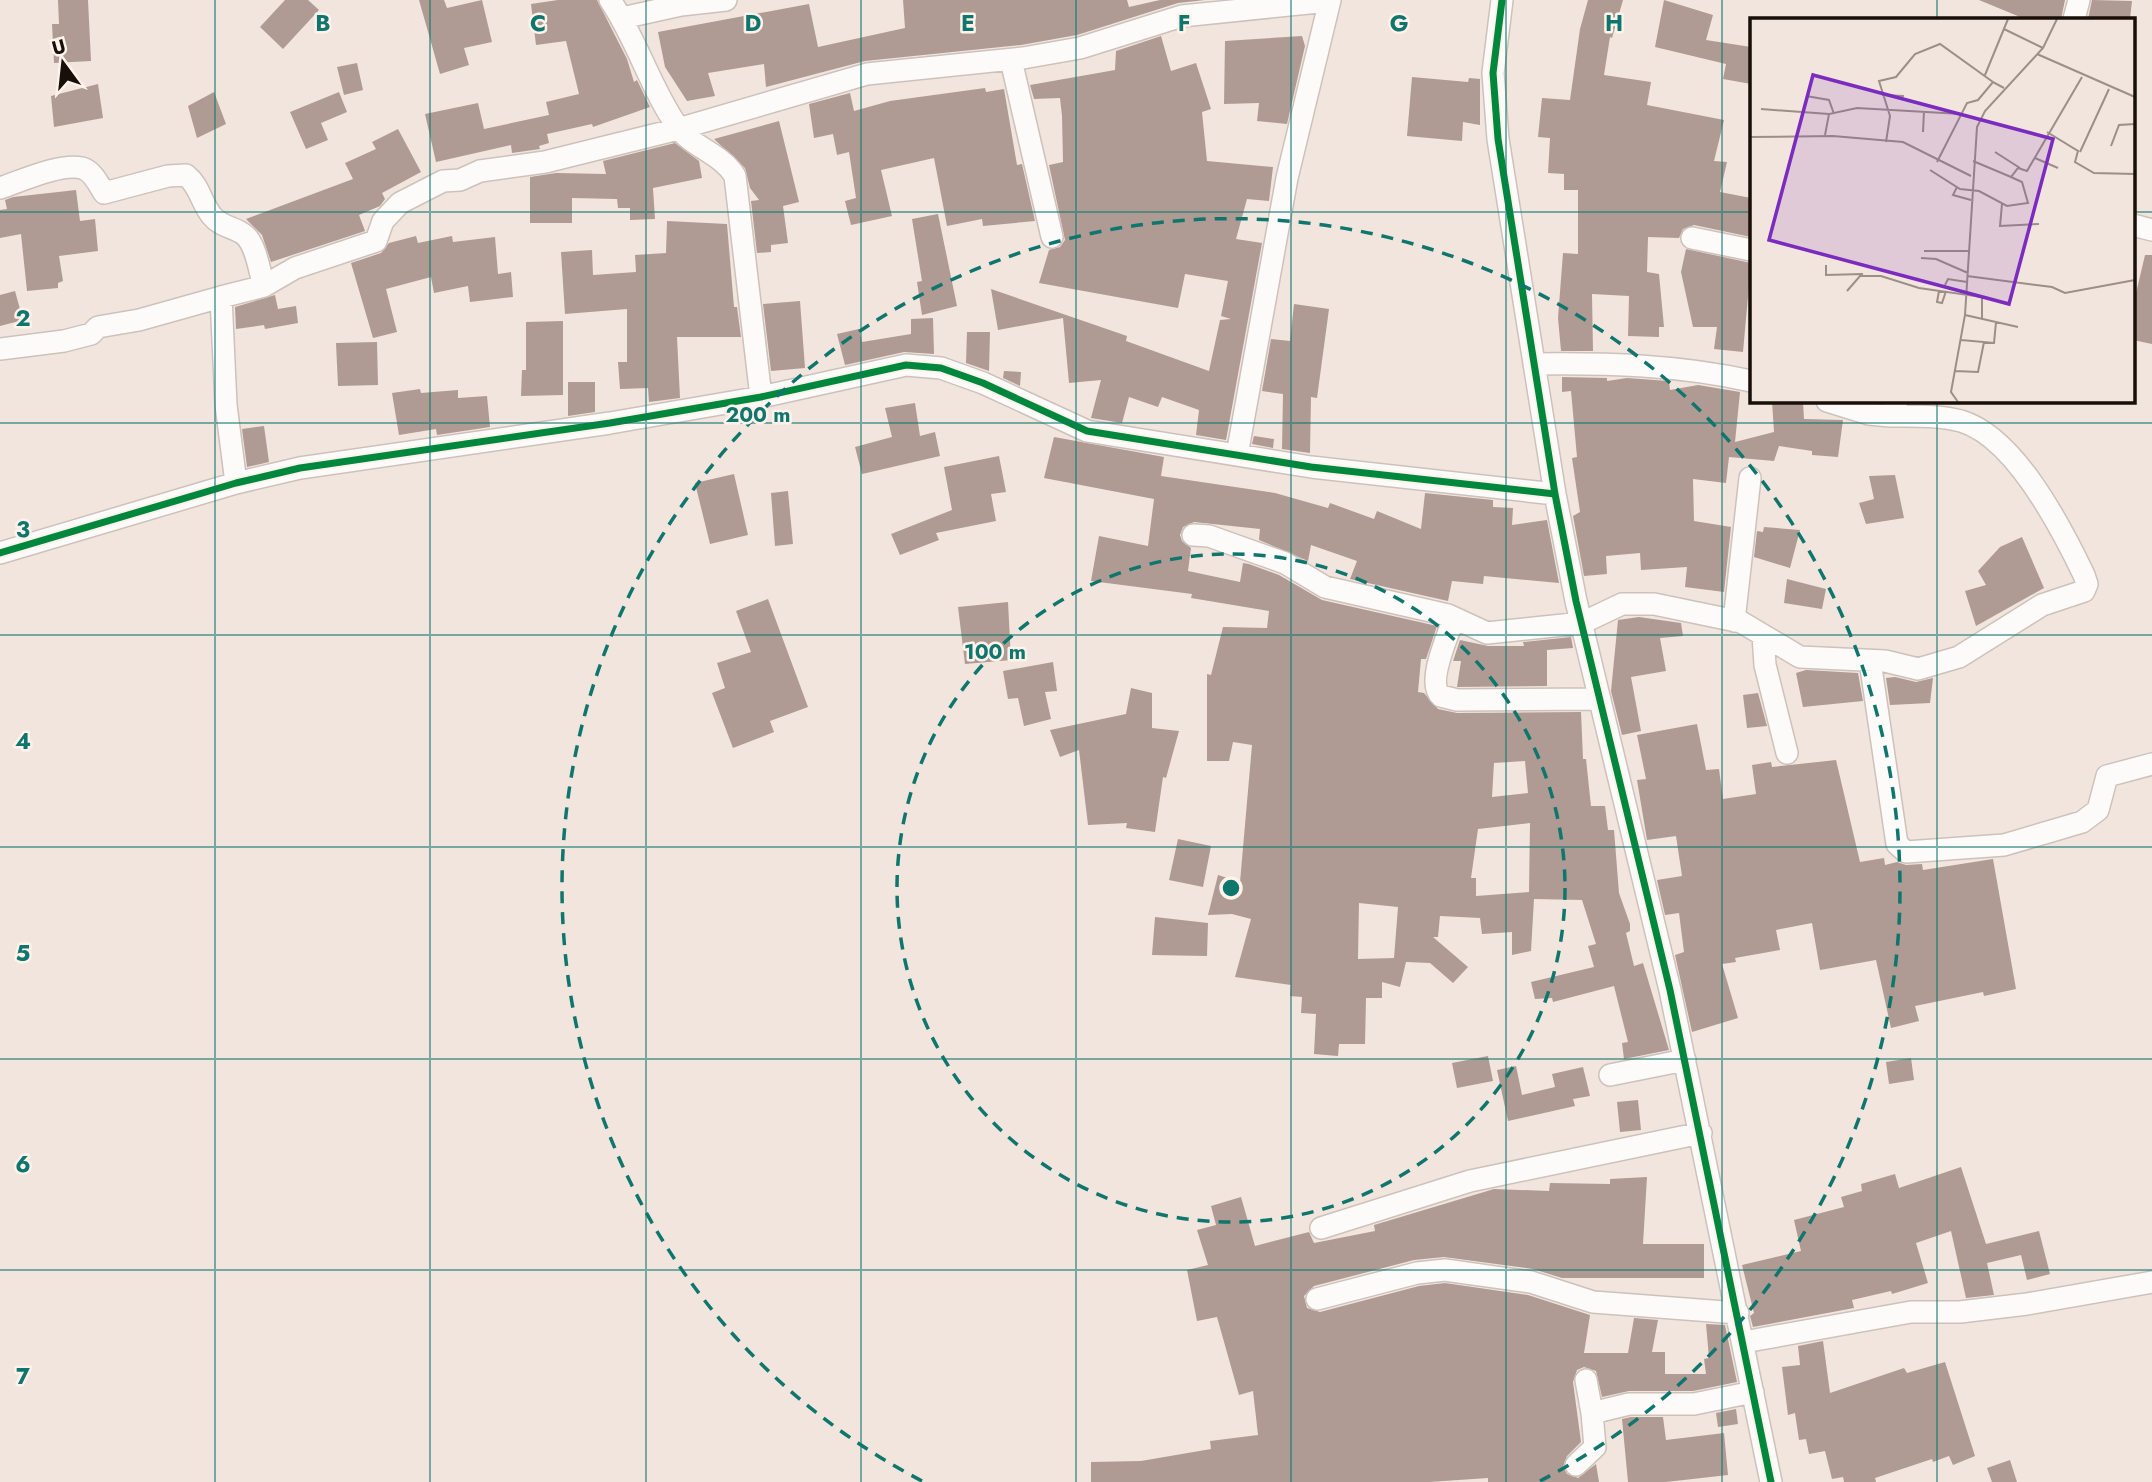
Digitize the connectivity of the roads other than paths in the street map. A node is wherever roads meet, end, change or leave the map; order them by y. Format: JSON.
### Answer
{"nodes":[{"id":1,"x":610,"y":0,"type":"edge"},
{"id":2,"x":726,"y":0,"type":"edge"},
{"id":3,"x":1329,"y":0,"type":"edge"},
{"id":4,"x":1502,"y":0,"type":"edge"},
{"id":5,"x":2079,"y":0,"type":"edge"},
{"id":6,"x":622,"y":18,"type":"junction"},
{"id":7,"x":2074,"y":18,"type":"edge"},
{"id":8,"x":1011,"y":60,"type":"junction"},
{"id":9,"x":678,"y":129,"type":"junction"},
{"id":10,"x":0,"y":188,"type":"edge"},
{"id":11,"x":2134,"y":225,"type":"edge"},
{"id":12,"x":2152,"y":230,"type":"edge"},
{"id":13,"x":1052,"y":237,"type":"dead end"},
{"id":14,"x":1692,"y":238,"type":"dead end"},
{"id":15,"x":1750,"y":250,"type":"edge"},
{"id":16,"x":264,"y":286,"type":"junction"},
{"id":17,"x":221,"y":297,"type":"junction"},
{"id":18,"x":0,"y":349,"type":"edge"},
{"id":19,"x":1534,"y":364,"type":"junction"},
{"id":20,"x":1750,"y":381,"type":"edge"},
{"id":21,"x":761,"y":397,"type":"junction"},
{"id":22,"x":1830,"y":402,"type":"edge"},
{"id":23,"x":1894,"y":408,"type":"edge"},
{"id":24,"x":1237,"y":455,"type":"junction"},
{"id":25,"x":1751,"y":478,"type":"dead end"},
{"id":26,"x":236,"y":483,"type":"junction"},
{"id":27,"x":1555,"y":494,"type":"junction"},
{"id":28,"x":1193,"y":535,"type":"dead end"},
{"id":29,"x":0,"y":552,"type":"edge"},
{"id":30,"x":1736,"y":608,"type":"junction"},
{"id":31,"x":1580,"y":614,"type":"junction"},
{"id":32,"x":1454,"y":618,"type":"junction"},
{"id":33,"x":1763,"y":635,"type":"junction"},
{"id":34,"x":1870,"y":661,"type":"junction"},
{"id":35,"x":1601,"y":699,"type":"junction"},
{"id":36,"x":1787,"y":753,"type":"dead end"},
{"id":37,"x":2152,"y":764,"type":"edge"},
{"id":38,"x":1685,"y":1060,"type":"junction"},
{"id":39,"x":1610,"y":1075,"type":"dead end"},
{"id":40,"x":1700,"y":1133,"type":"junction"},
{"id":41,"x":1321,"y":1228,"type":"dead end"},
{"id":42,"x":2152,"y":1283,"type":"edge"},
{"id":43,"x":1317,"y":1299,"type":"dead end"},
{"id":44,"x":1738,"y":1313,"type":"junction"},
{"id":45,"x":1744,"y":1342,"type":"junction"},
{"id":46,"x":1586,"y":1380,"type":"dead end"},
{"id":47,"x":1754,"y":1392,"type":"junction"},
{"id":48,"x":1592,"y":1413,"type":"junction"},
{"id":49,"x":1576,"y":1465,"type":"dead end"},
{"id":50,"x":1771,"y":1482,"type":"edge"}],
"edges":[{"from":1,"to":6,"type":"street"},
{"from":2,"to":6,"type":"street"},
{"from":3,"to":8,"type":"street"},
{"from":3,"to":24,"type":"street"},
{"from":4,"to":19,"type":"street"},
{"from":5,"to":7,"type":"street"},
{"from":6,"to":9,"type":"street"},
{"from":8,"to":9,"type":"street"},
{"from":8,"to":13,"type":"street"},
{"from":9,"to":16,"type":"street"},
{"from":9,"to":21,"type":"street"},
{"from":10,"to":16,"type":"street"},
{"from":11,"to":12,"type":"street"},
{"from":14,"to":15,"type":"street"},
{"from":16,"to":17,"type":"street"},
{"from":17,"to":18,"type":"street"},
{"from":17,"to":26,"type":"street"},
{"from":19,"to":20,"type":"street"},
{"from":19,"to":27,"type":"street"},
{"from":21,"to":24,"type":"street"},
{"from":21,"to":26,"type":"street"},
{"from":22,"to":23,"type":"street"},
{"from":23,"to":34,"type":"street"},
{"from":24,"to":27,"type":"street"},
{"from":25,"to":30,"type":"street"},
{"from":26,"to":29,"type":"street"},
{"from":27,"to":31,"type":"street"},
{"from":28,"to":32,"type":"street"},
{"from":30,"to":31,"type":"street"},
{"from":30,"to":33,"type":"street"},
{"from":31,"to":32,"type":"street"},
{"from":31,"to":35,"type":"street"},
{"from":32,"to":35,"type":"street"},
{"from":33,"to":34,"type":"street"},
{"from":33,"to":36,"type":"street"},
{"from":34,"to":37,"type":"street"},
{"from":35,"to":38,"type":"street"},
{"from":38,"to":39,"type":"street"},
{"from":38,"to":40,"type":"street"},
{"from":40,"to":41,"type":"street"},
{"from":40,"to":44,"type":"street"},
{"from":42,"to":45,"type":"street"},
{"from":43,"to":44,"type":"street"},
{"from":44,"to":45,"type":"street"},
{"from":45,"to":47,"type":"street"},
{"from":46,"to":48,"type":"street"},
{"from":47,"to":48,"type":"street"},
{"from":47,"to":50,"type":"street"},
{"from":48,"to":49,"type":"street"}]}
